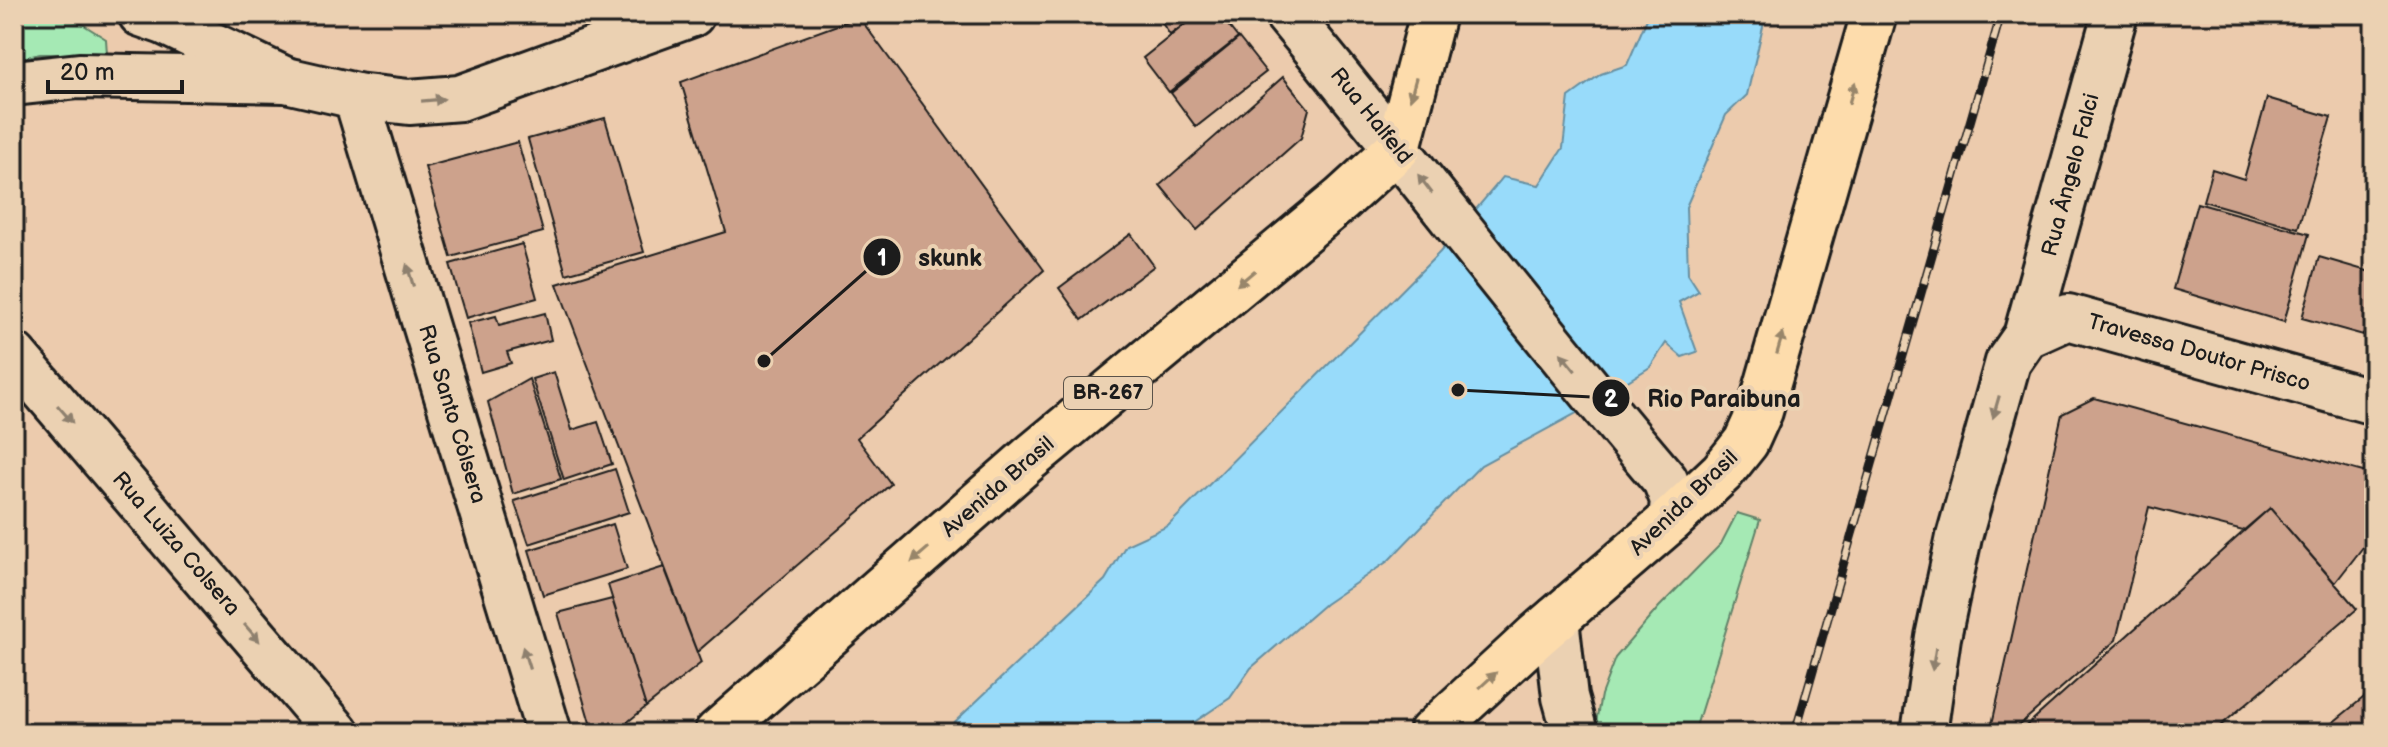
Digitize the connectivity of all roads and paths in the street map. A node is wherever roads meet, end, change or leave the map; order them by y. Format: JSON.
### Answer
{"nodes":[{"id":1,"x":141,"y":14,"type":"edge"},
{"id":2,"x":692,"y":14,"type":"edge"},
{"id":3,"x":1287,"y":14,"type":"edge"},
{"id":4,"x":1433,"y":14,"type":"edge"},
{"id":5,"x":1874,"y":14,"type":"edge"},
{"id":6,"x":2115,"y":14,"type":"edge"},
{"id":7,"x":286,"y":80,"type":"junction"},
{"id":8,"x":14,"y":83,"type":"edge"},
{"id":9,"x":356,"y":96,"type":"junction"},
{"id":10,"x":1398,"y":148,"type":"junction"},
{"id":11,"x":2026,"y":336,"type":"junction"},
{"id":12,"x":14,"y":355,"type":"edge"},
{"id":13,"x":2374,"y":402,"type":"edge"},
{"id":14,"x":1671,"y":520,"type":"junction"},
{"id":15,"x":1556,"y":619,"type":"junction"},
{"id":16,"x":337,"y":733,"type":"edge"},
{"id":17,"x":549,"y":733,"type":"edge"},
{"id":18,"x":717,"y":733,"type":"edge"},
{"id":19,"x":1431,"y":733,"type":"edge"},
{"id":20,"x":1575,"y":733,"type":"edge"},
{"id":21,"x":1924,"y":733,"type":"edge"}],
"edges":[{"from":1,"to":7,"type":"street"},
{"from":9,"to":2,"type":"street","one_way":true},
{"from":3,"to":10,"type":"street","name":"Rua Halfeld"},
{"from":4,"to":10,"type":"highway","one_way":true},
{"from":14,"to":5,"type":"highway","name":"Avenida Brasil","one_way":true},
{"from":6,"to":11,"type":"street","name":"Rua Ângelo Falci"},
{"from":7,"to":8,"type":"street"},
{"from":7,"to":9,"type":"street"},
{"from":17,"to":9,"type":"street","name":"Rua Santo Cólsera","one_way":true},
{"from":14,"to":10,"type":"street","name":"Rua Halfeld","one_way":true},
{"from":10,"to":18,"type":"highway","name":"Avenida Brasil","number":"BR-267","one_way":true},
{"from":11,"to":13,"type":"street","name":"Travessa Doutor Prisco"},
{"from":11,"to":21,"type":"street","name":"Rua Ângelo Falci","one_way":true},
{"from":12,"to":16,"type":"street","name":"Rua Luiza Colsera","one_way":true},
{"from":14,"to":15,"type":"highway","name":"Avenida Brasil"},
{"from":19,"to":15,"type":"highway","name":"Avenida Brasil","one_way":true},
{"from":15,"to":20,"type":"street"}]}
